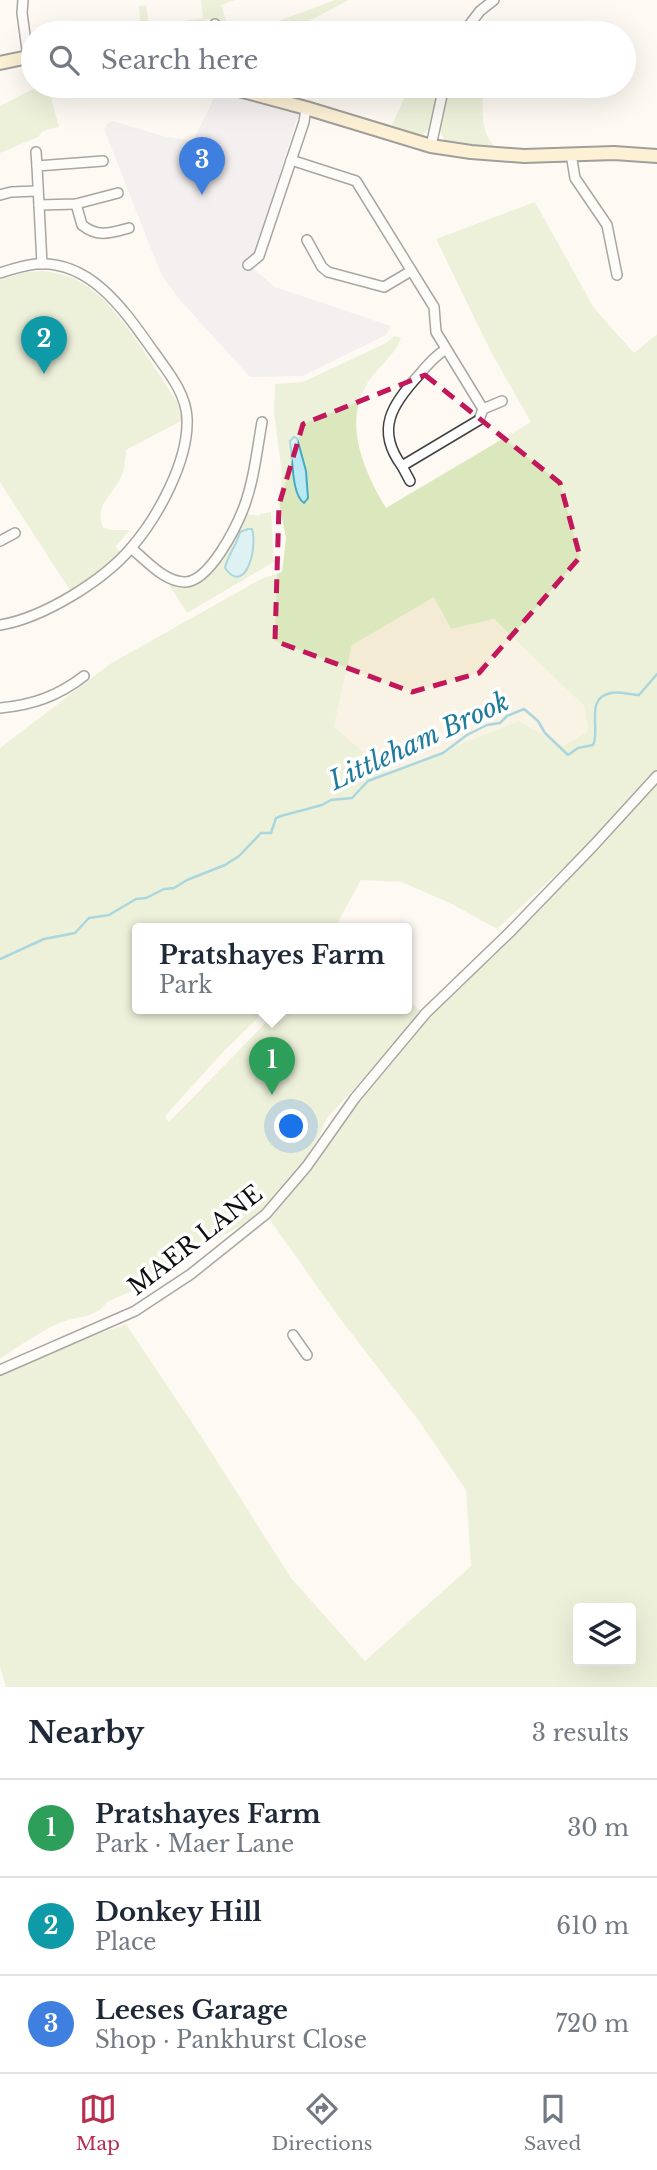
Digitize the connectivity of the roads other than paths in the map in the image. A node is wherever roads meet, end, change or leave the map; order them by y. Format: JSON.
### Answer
{"nodes":[{"id":1,"x":23,"y":0,"type":"edge"},
{"id":2,"x":494,"y":0,"type":"edge"},
{"id":3,"x":24,"y":21,"type":"edge"},
{"id":4,"x":472,"y":21,"type":"edge"},
{"id":5,"x":21,"y":59,"type":"edge"},
{"id":6,"x":0,"y":63,"type":"edge"},
{"id":7,"x":269,"y":98,"type":"edge"},
{"id":8,"x":441,"y":98,"type":"edge"},
{"id":9,"x":306,"y":108,"type":"junction"},
{"id":10,"x":431,"y":146,"type":"junction"},
{"id":11,"x":36,"y":152,"type":"dead end"},
{"id":12,"x":571,"y":154,"type":"junction"},
{"id":13,"x":657,"y":156,"type":"edge"},
{"id":14,"x":291,"y":160,"type":"junction"},
{"id":15,"x":103,"y":161,"type":"dead end"},
{"id":16,"x":37,"y":166,"type":"junction"},
{"id":17,"x":37,"y":191,"type":"junction"},
{"id":18,"x":118,"y":193,"type":"dead end"},
{"id":19,"x":0,"y":195,"type":"edge"},
{"id":20,"x":76,"y":204,"type":"junction"},
{"id":21,"x":39,"y":205,"type":"junction"},
{"id":22,"x":129,"y":228,"type":"dead end"},
{"id":23,"x":307,"y":240,"type":"dead end"},
{"id":24,"x":41,"y":264,"type":"junction"},
{"id":25,"x":248,"y":265,"type":"dead end"},
{"id":26,"x":411,"y":271,"type":"junction"},
{"id":27,"x":0,"y":273,"type":"edge"},
{"id":28,"x":617,"y":275,"type":"dead end"},
{"id":29,"x":446,"y":349,"type":"junction"},
{"id":30,"x":502,"y":401,"type":"dead end"},
{"id":31,"x":483,"y":409,"type":"junction"},
{"id":32,"x":262,"y":422,"type":"dead end"},
{"id":33,"x":402,"y":466,"type":"junction"},
{"id":34,"x":410,"y":481,"type":"dead end"},
{"id":35,"x":15,"y":533,"type":"dead end"},
{"id":36,"x":0,"y":541,"type":"edge"},
{"id":37,"x":131,"y":548,"type":"junction"},
{"id":38,"x":0,"y":625,"type":"edge"},
{"id":39,"x":84,"y":676,"type":"dead end"},
{"id":40,"x":0,"y":708,"type":"edge"},
{"id":41,"x":657,"y":776,"type":"edge"},
{"id":42,"x":293,"y":1335,"type":"dead end"},
{"id":43,"x":307,"y":1355,"type":"dead end"},
{"id":44,"x":0,"y":1370,"type":"edge"}],
"edges":[{"from":1,"to":3,"type":"street"},
{"from":2,"to":4,"type":"street"},
{"from":5,"to":6,"type":"street"},
{"from":7,"to":9,"type":"street"},
{"from":8,"to":10,"type":"street"},
{"from":9,"to":10,"type":"street"},
{"from":9,"to":14,"type":"street"},
{"from":10,"to":12,"type":"street"},
{"from":11,"to":16,"type":"street"},
{"from":12,"to":13,"type":"street"},
{"from":12,"to":28,"type":"street"},
{"from":14,"to":25,"type":"street"},
{"from":14,"to":26,"type":"street"},
{"from":15,"to":16,"type":"street"},
{"from":16,"to":17,"type":"street"},
{"from":17,"to":19,"type":"street"},
{"from":17,"to":21,"type":"street"},
{"from":18,"to":20,"type":"street"},
{"from":20,"to":21,"type":"street"},
{"from":20,"to":22,"type":"street"},
{"from":21,"to":24,"type":"street"},
{"from":23,"to":26,"type":"street"},
{"from":24,"to":27,"type":"street"},
{"from":24,"to":37,"type":"street"},
{"from":26,"to":29,"type":"street"},
{"from":29,"to":31,"type":"street"},
{"from":29,"to":33,"type":"street"},
{"from":30,"to":31,"type":"street"},
{"from":31,"to":33,"type":"street"},
{"from":32,"to":37,"type":"street"},
{"from":33,"to":34,"type":"street"},
{"from":35,"to":36,"type":"street"},
{"from":37,"to":38,"type":"street"},
{"from":39,"to":40,"type":"street"},
{"from":41,"to":44,"type":"street","name":"MAER LANE"},
{"from":42,"to":43,"type":"street"}]}
